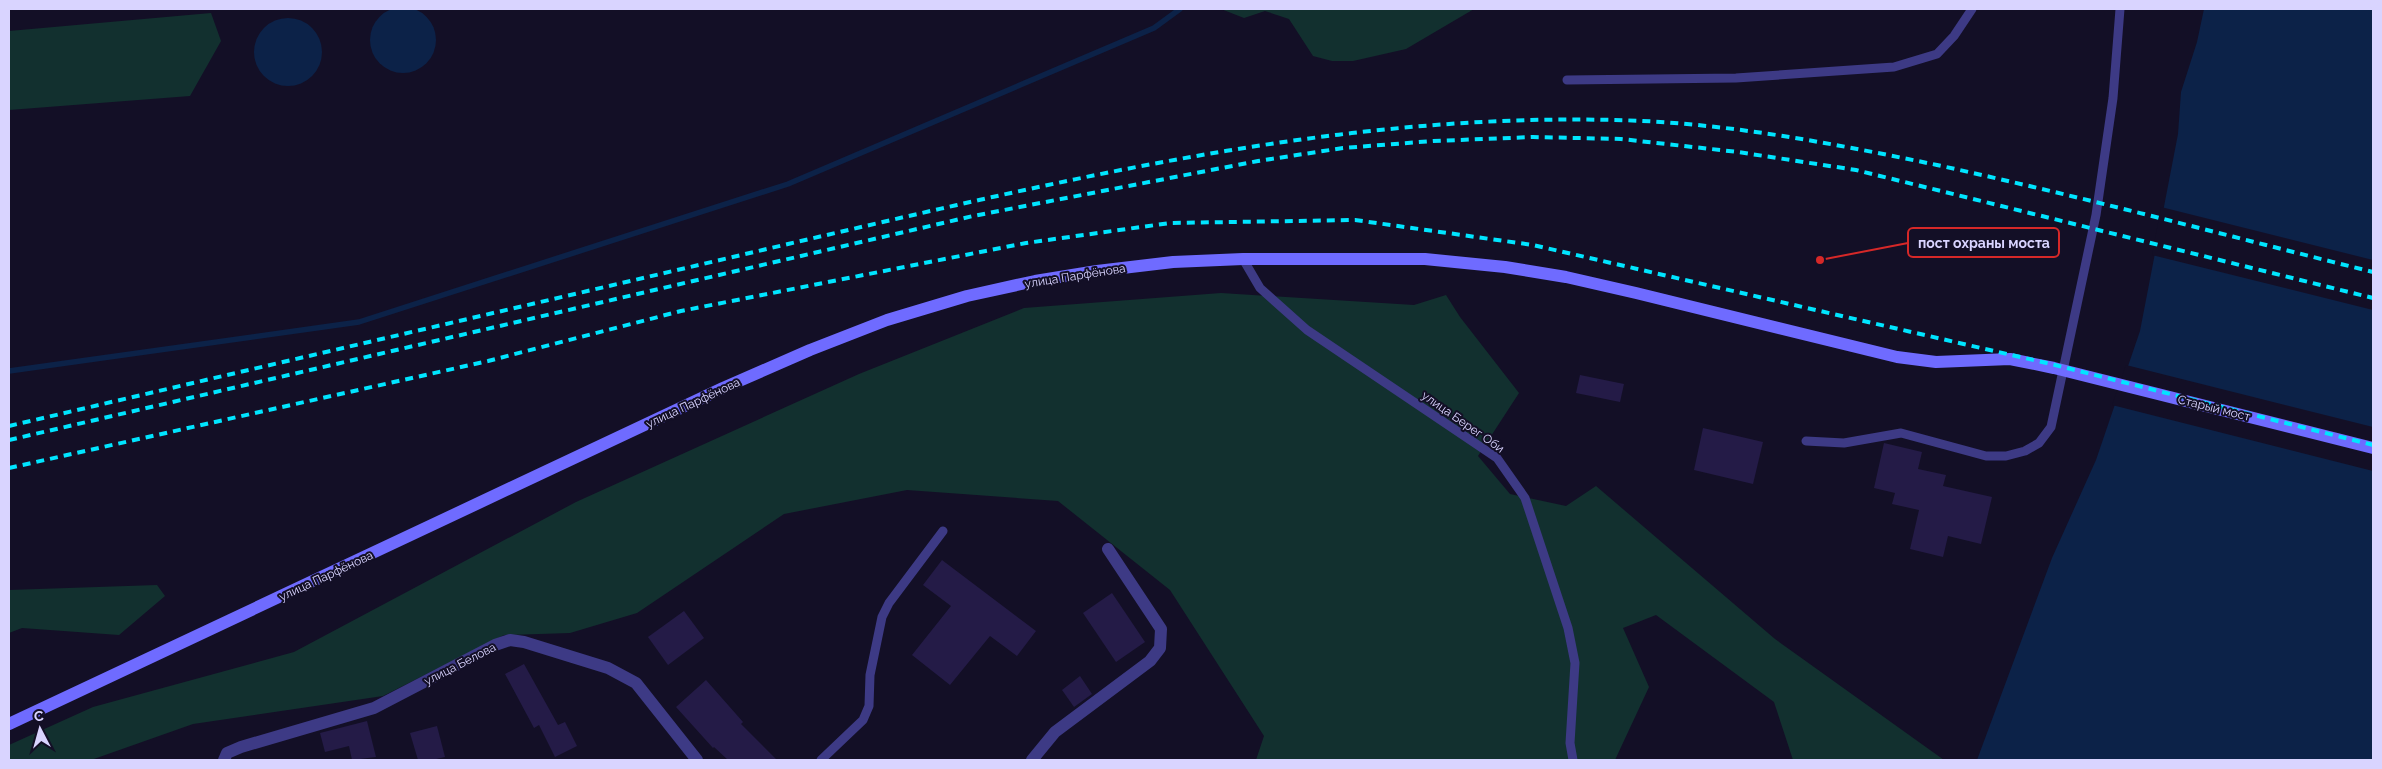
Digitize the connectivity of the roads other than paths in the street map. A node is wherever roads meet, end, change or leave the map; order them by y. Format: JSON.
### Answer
{"nodes":[{"id":1,"x":1972,"y":9,"type":"edge"},
{"id":2,"x":2120,"y":9,"type":"edge"},
{"id":3,"x":1567,"y":80,"type":"dead end"},
{"id":4,"x":1425,"y":258,"type":"joint"},
{"id":5,"x":1242,"y":260,"type":"junction"},
{"id":6,"x":1806,"y":441,"type":"dead end"},
{"id":7,"x":2373,"y":448,"type":"edge"},
{"id":8,"x":943,"y":531,"type":"dead end"},
{"id":9,"x":1108,"y":549,"type":"dead end"},
{"id":10,"x":9,"y":724,"type":"edge"},
{"id":11,"x":224,"y":760,"type":"edge"},
{"id":12,"x":697,"y":760,"type":"edge"},
{"id":13,"x":821,"y":760,"type":"edge"},
{"id":14,"x":1032,"y":760,"type":"edge"},
{"id":15,"x":1572,"y":760,"type":"edge"}],
"edges":[{"from":1,"to":3,"type":"lane"},
{"from":2,"to":6,"type":"lane"},
{"from":4,"to":5,"type":"main road","name":"улица Парфёнова"},
{"from":4,"to":7,"type":"main road","name":"Старый мост"},
{"from":5,"to":10,"type":"main road","name":"улица Парфёнова"},
{"from":5,"to":15,"type":"lane","name":"улица Берег Оби"},
{"from":8,"to":13,"type":"lane"},
{"from":9,"to":14,"type":"street"},
{"from":11,"to":12,"type":"street","name":"улица Белова"}]}
